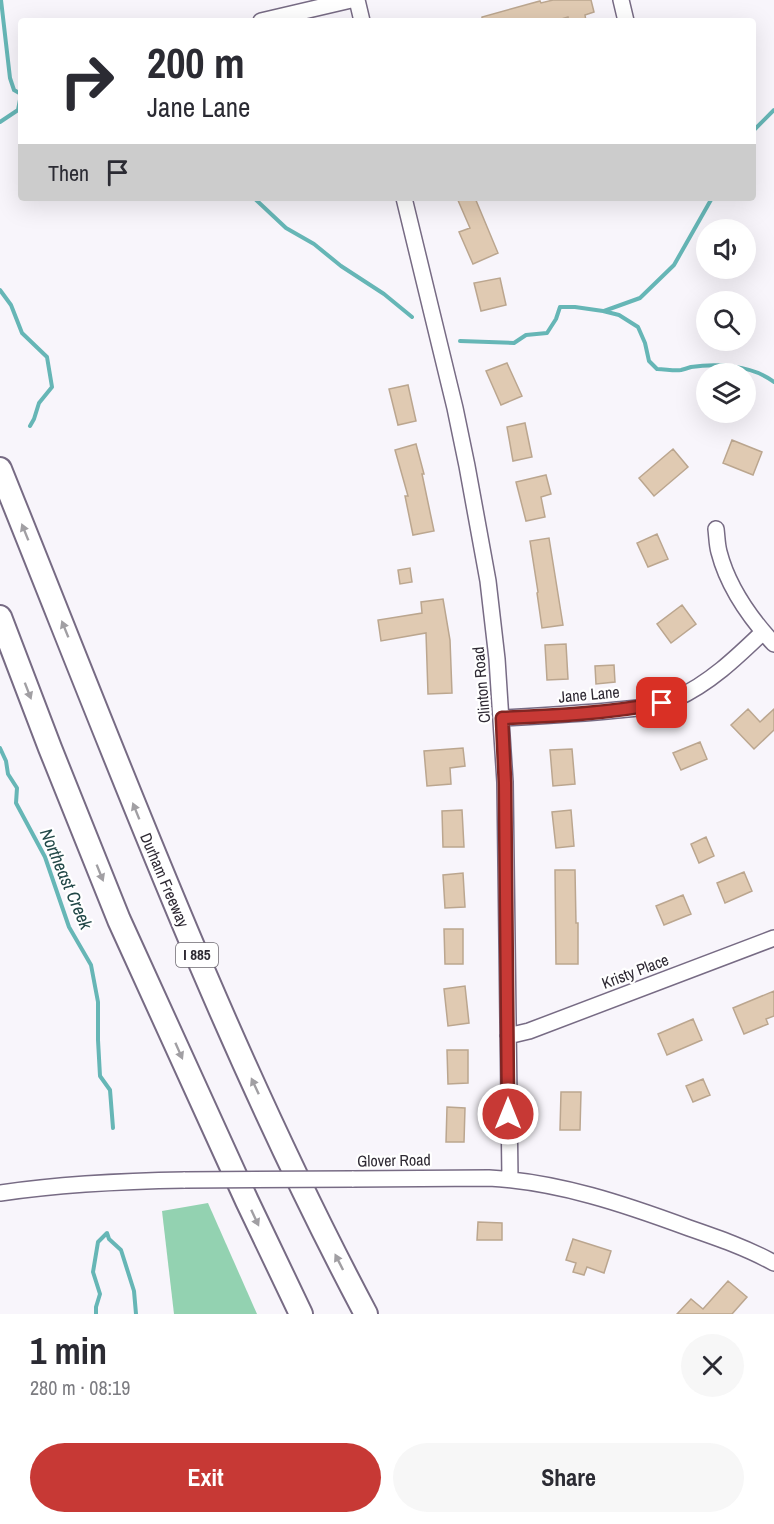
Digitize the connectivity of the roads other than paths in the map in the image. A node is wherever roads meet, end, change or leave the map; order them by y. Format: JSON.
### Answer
{"nodes":[{"id":1,"x":351,"y":0,"type":"edge"},
{"id":2,"x":357,"y":0,"type":"edge"},
{"id":3,"x":621,"y":0,"type":"edge"},
{"id":4,"x":274,"y":18,"type":"edge"},
{"id":5,"x":361,"y":18,"type":"edge"},
{"id":6,"x":625,"y":18,"type":"edge"},
{"id":7,"x":405,"y":201,"type":"edge"},
{"id":8,"x":0,"y":470,"type":"edge"},
{"id":9,"x":716,"y":529,"type":"dead end"},
{"id":10,"x":0,"y":617,"type":"edge"},
{"id":11,"x":763,"y":632,"type":"junction"},
{"id":12,"x":774,"y":644,"type":"edge"},
{"id":13,"x":502,"y":718,"type":"junction"},
{"id":14,"x":774,"y":938,"type":"edge"},
{"id":15,"x":508,"y":1036,"type":"junction"},
{"id":16,"x":510,"y":1179,"type":"junction"},
{"id":17,"x":0,"y":1193,"type":"edge"},
{"id":18,"x":774,"y":1263,"type":"edge"},
{"id":19,"x":301,"y":1314,"type":"edge"},
{"id":20,"x":366,"y":1314,"type":"edge"}],
"edges":[{"from":1,"to":4,"type":"street"},
{"from":2,"to":5,"type":"street"},
{"from":3,"to":6,"type":"street"},
{"from":7,"to":13,"type":"street","name":"Clinton Road"},
{"from":20,"to":8,"type":"highway","name":"Durham Freeway","number":"I 885","one_way":true},
{"from":9,"to":11,"type":"street"},
{"from":10,"to":19,"type":"highway","one_way":true},
{"from":11,"to":12,"type":"street"},
{"from":11,"to":13,"type":"street","name":"Jane Lane"},
{"from":13,"to":15,"type":"street","name":"Clinton Road"},
{"from":14,"to":15,"type":"street","name":"Kristy Place"},
{"from":15,"to":16,"type":"street","name":"Clinton Road"},
{"from":16,"to":17,"type":"street","name":"Glover Road","bridge":true},
{"from":16,"to":18,"type":"street","name":"Glover Road"}]}
